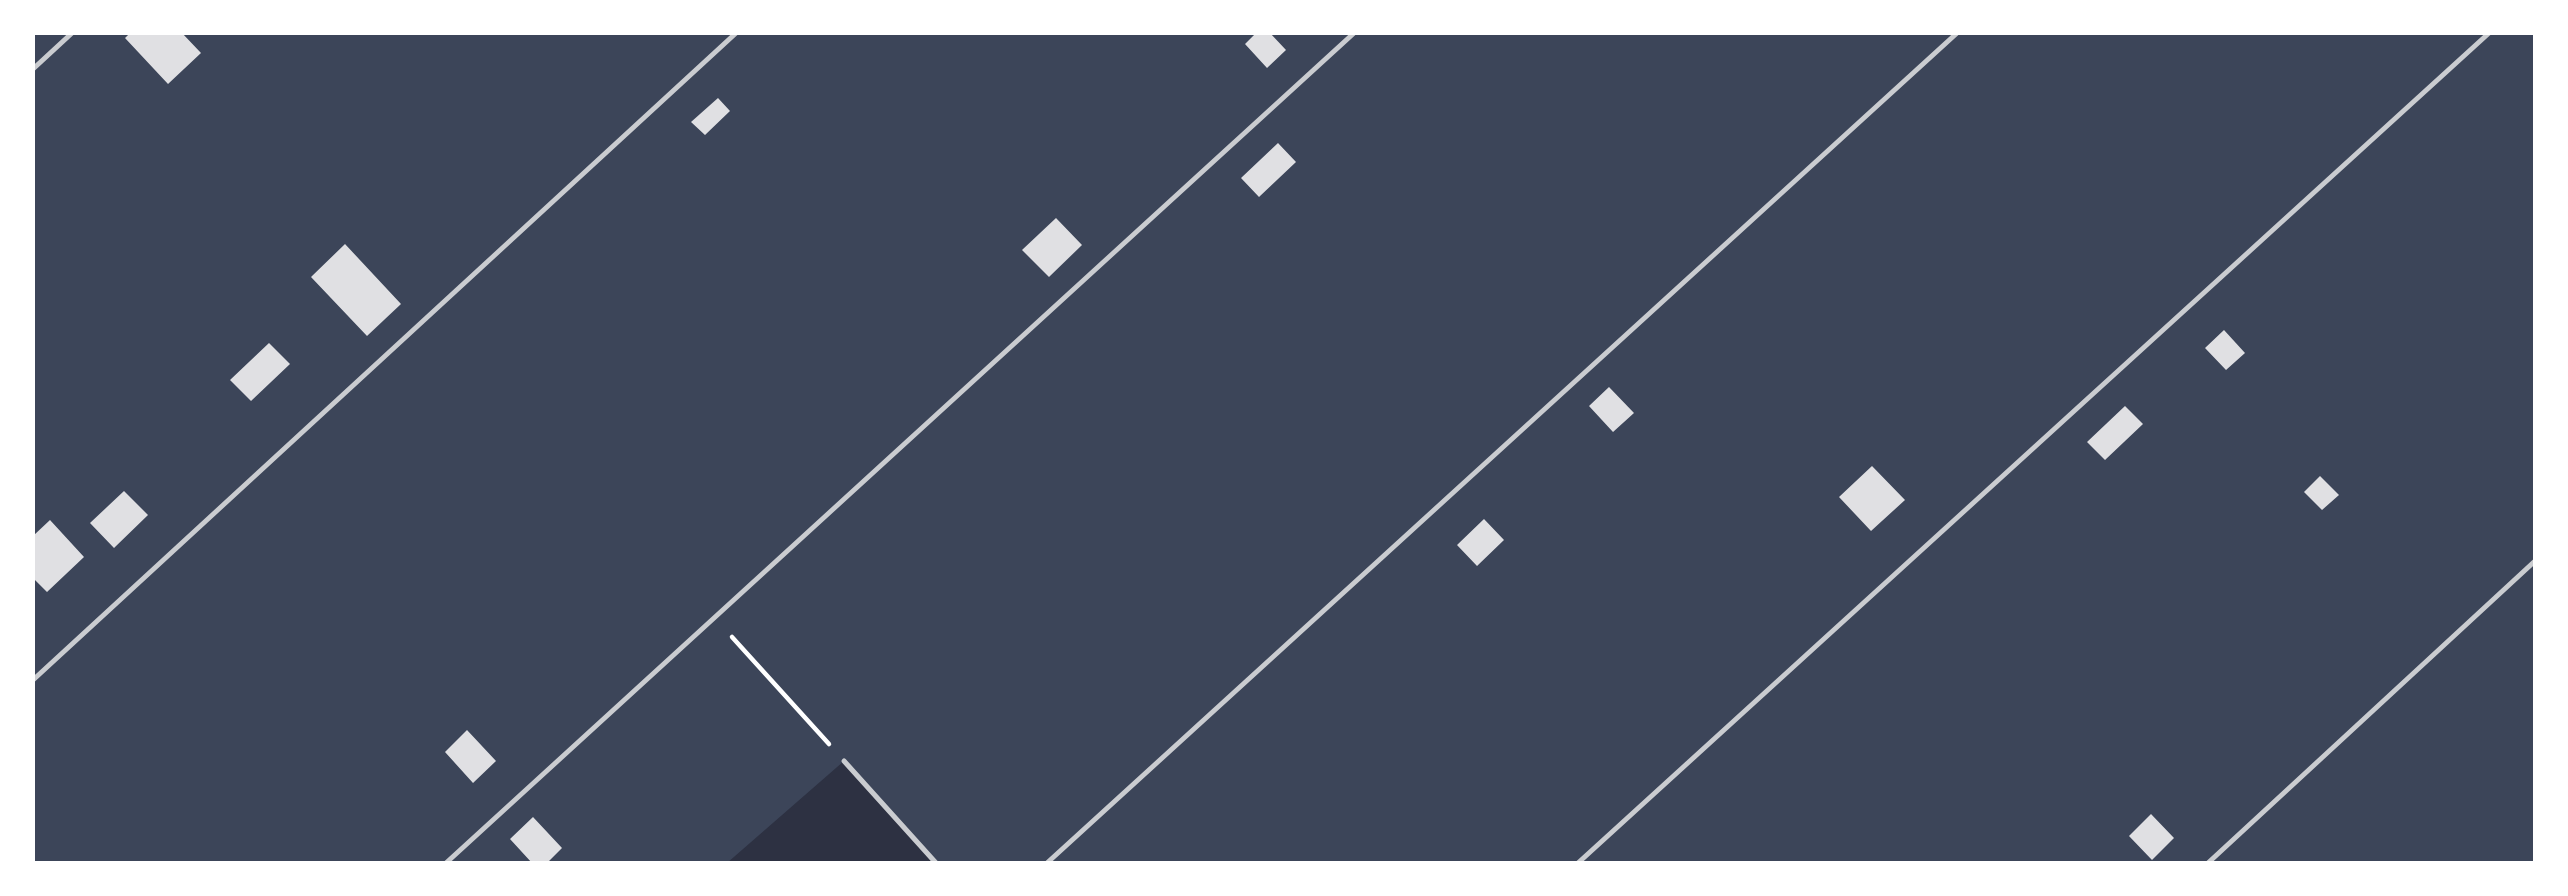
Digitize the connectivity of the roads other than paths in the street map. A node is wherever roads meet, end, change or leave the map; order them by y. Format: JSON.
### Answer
{"nodes":[{"id":1,"x":72,"y":33,"type":"edge"},
{"id":2,"x":736,"y":33,"type":"edge"},
{"id":3,"x":1354,"y":33,"type":"edge"},
{"id":4,"x":1957,"y":33,"type":"edge"},
{"id":5,"x":2489,"y":33,"type":"edge"},
{"id":6,"x":33,"y":69,"type":"edge"},
{"id":7,"x":2535,"y":561,"type":"edge"},
{"id":8,"x":33,"y":680,"type":"edge"},
{"id":9,"x":844,"y":761,"type":"road end"},
{"id":10,"x":446,"y":863,"type":"edge"},
{"id":11,"x":936,"y":863,"type":"edge"},
{"id":12,"x":1047,"y":863,"type":"edge"},
{"id":13,"x":1578,"y":863,"type":"edge"},
{"id":14,"x":2208,"y":863,"type":"edge"}],
"edges":[{"from":1,"to":6,"type":"lane"},
{"from":2,"to":8,"type":"lane"},
{"from":3,"to":10,"type":"lane"},
{"from":4,"to":12,"type":"lane"},
{"from":5,"to":13,"type":"lane"},
{"from":7,"to":14,"type":"lane"},
{"from":9,"to":11,"type":"lane"}]}
